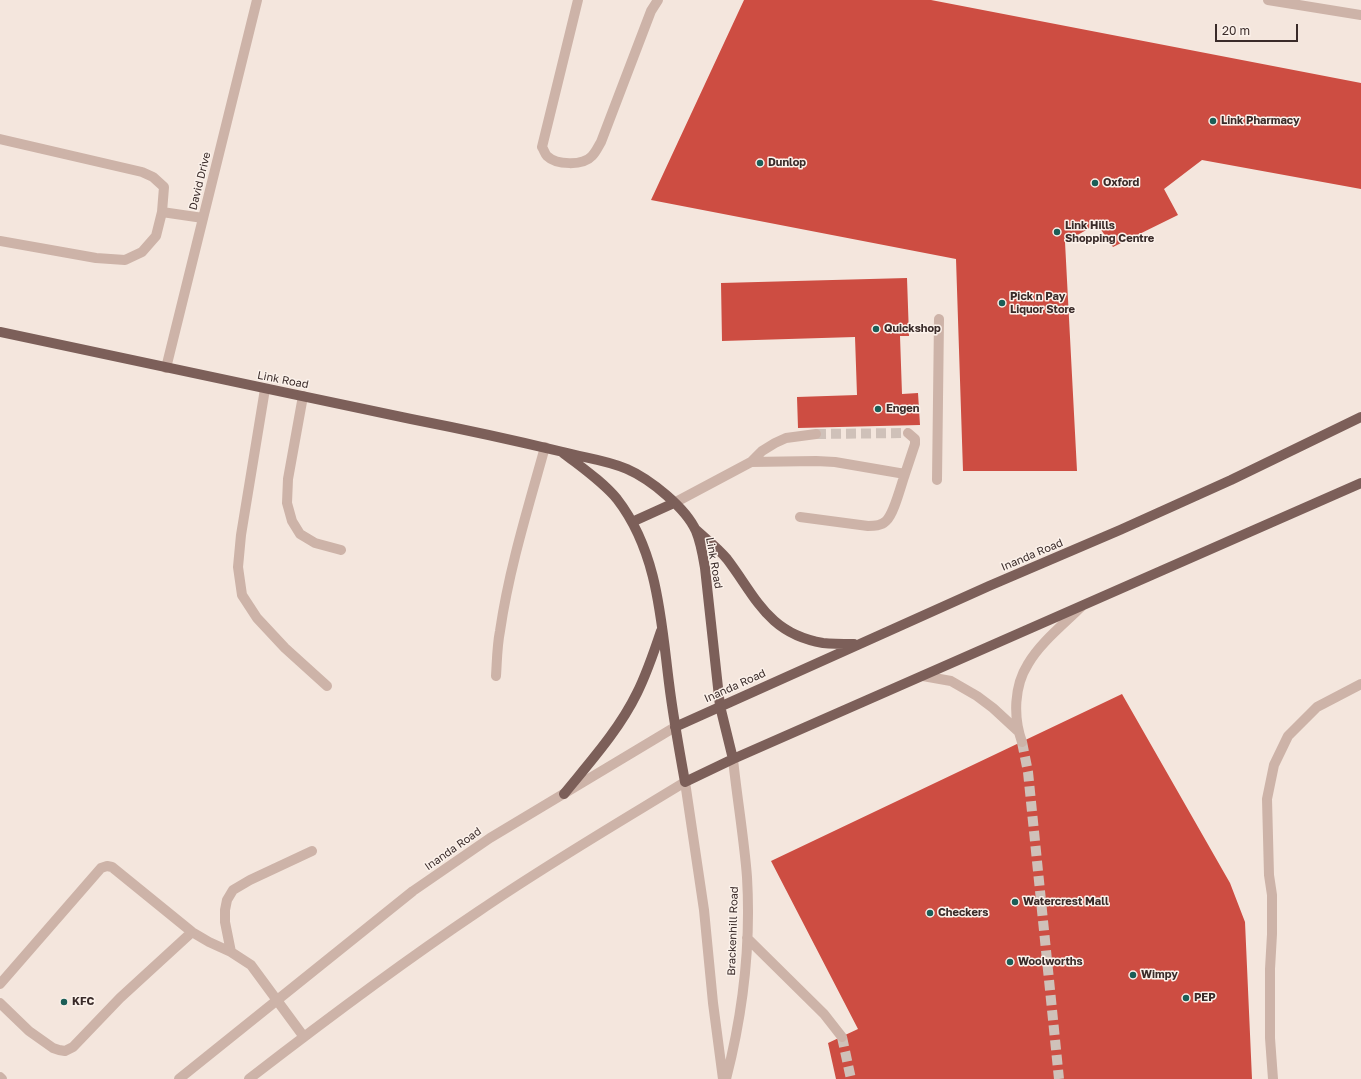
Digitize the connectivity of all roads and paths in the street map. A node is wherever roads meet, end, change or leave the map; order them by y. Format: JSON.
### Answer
{"nodes":[{"id":1,"x":257,"y":0,"type":"edge"},
{"id":2,"x":578,"y":0,"type":"edge"},
{"id":3,"x":658,"y":0,"type":"edge"},
{"id":4,"x":1268,"y":0,"type":"edge"},
{"id":5,"x":1361,"y":15,"type":"edge"},
{"id":6,"x":0,"y":139,"type":"edge"},
{"id":7,"x":162,"y":212,"type":"junction"},
{"id":8,"x":203,"y":218,"type":"junction"},
{"id":9,"x":0,"y":241,"type":"edge"},
{"id":10,"x":938,"y":319,"type":"dead end"},
{"id":11,"x":0,"y":332,"type":"edge"},
{"id":12,"x":166,"y":368,"type":"junction"},
{"id":13,"x":265,"y":389,"type":"junction"},
{"id":14,"x":303,"y":396,"type":"junction"},
{"id":15,"x":1361,"y":417,"type":"edge"},
{"id":16,"x":908,"y":433,"type":"dead end"},
{"id":17,"x":816,"y":434,"type":"tunnel mouth"},
{"id":18,"x":545,"y":447,"type":"junction"},
{"id":19,"x":562,"y":452,"type":"junction"},
{"id":20,"x":751,"y":462,"type":"junction"},
{"id":21,"x":905,"y":474,"type":"junction"},
{"id":22,"x":937,"y":480,"type":"dead end"},
{"id":23,"x":1361,"y":483,"type":"edge"},
{"id":24,"x":674,"y":502,"type":"junction"},
{"id":25,"x":800,"y":517,"type":"dead end"},
{"id":26,"x":632,"y":522,"type":"junction"},
{"id":27,"x":695,"y":529,"type":"junction"},
{"id":28,"x":341,"y":550,"type":"dead end"},
{"id":29,"x":1081,"y":607,"type":"junction"},
{"id":30,"x":662,"y":628,"type":"junction"},
{"id":31,"x":856,"y":644,"type":"junction"},
{"id":32,"x":496,"y":676,"type":"dead end"},
{"id":33,"x":923,"y":676,"type":"junction"},
{"id":34,"x":1361,"y":684,"type":"edge"},
{"id":35,"x":327,"y":686,"type":"dead end"},
{"id":36,"x":720,"y":706,"type":"junction"},
{"id":37,"x":675,"y":726,"type":"junction"},
{"id":38,"x":732,"y":759,"type":"junction"},
{"id":39,"x":685,"y":782,"type":"junction"},
{"id":40,"x":564,"y":794,"type":"junction"},
{"id":41,"x":312,"y":851,"type":"dead end"},
{"id":42,"x":192,"y":932,"type":"junction"},
{"id":43,"x":747,"y":938,"type":"junction"},
{"id":44,"x":231,"y":952,"type":"junction"},
{"id":45,"x":0,"y":984,"type":"edge"},
{"id":46,"x":276,"y":1000,"type":"junction"},
{"id":47,"x":0,"y":1003,"type":"edge"},
{"id":48,"x":842,"y":1036,"type":"tunnel mouth"},
{"id":49,"x":304,"y":1037,"type":"junction"},
{"id":50,"x":186,"y":1077,"type":"edge"},
{"id":51,"x":249,"y":1079,"type":"edge"},
{"id":52,"x":723,"y":1079,"type":"edge"},
{"id":53,"x":726,"y":1079,"type":"edge"},
{"id":54,"x":1273,"y":1079,"type":"edge"}],
"edges":[{"from":1,"to":8,"type":"street","name":"David Drive"},
{"from":2,"to":3,"type":"street"},
{"from":4,"to":5,"type":"street"},
{"from":6,"to":7,"type":"street"},
{"from":7,"to":8,"type":"street"},
{"from":7,"to":9,"type":"street"},
{"from":8,"to":12,"type":"street","name":"David Drive"},
{"from":10,"to":22,"type":"street"},
{"from":11,"to":12,"type":"main road","name":"Link Road"},
{"from":12,"to":13,"type":"main road","name":"Link Road"},
{"from":13,"to":14,"type":"main road","name":"Link Road"},
{"from":13,"to":35,"type":"street"},
{"from":14,"to":18,"type":"main road","name":"Link Road"},
{"from":14,"to":28,"type":"street"},
{"from":15,"to":31,"type":"main road","name":"Inanda Road"},
{"from":16,"to":21,"type":"street"},
{"from":17,"to":20,"type":"street"},
{"from":18,"to":19,"type":"main road","name":"Link Road"},
{"from":18,"to":32,"type":"street"},
{"from":19,"to":24,"type":"main road","name":"Link Road"},
{"from":19,"to":26,"type":"main road","name":"Link Road"},
{"from":20,"to":21,"type":"street"},
{"from":20,"to":24,"type":"street"},
{"from":21,"to":25,"type":"street"},
{"from":23,"to":29,"type":"main road"},
{"from":24,"to":26,"type":"main road"},
{"from":24,"to":27,"type":"main road","name":"Link Road"},
{"from":26,"to":30,"type":"main road","name":"Link Road"},
{"from":27,"to":31,"type":"main road"},
{"from":27,"to":36,"type":"main road","name":"Link Road"},
{"from":29,"to":33,"type":"main road"},
{"from":29,"to":33,"type":"street"},
{"from":30,"to":37,"type":"main road","name":"Link Road"},
{"from":30,"to":40,"type":"main road"},
{"from":31,"to":36,"type":"main road","name":"Inanda Road"},
{"from":33,"to":38,"type":"main road"},
{"from":34,"to":54,"type":"street"},
{"from":36,"to":37,"type":"main road","name":"Inanda Road"},
{"from":36,"to":38,"type":"main road","name":"Link Road"},
{"from":37,"to":39,"type":"main road","name":"Link Road"},
{"from":37,"to":40,"type":"street","name":"Inanda Road"},
{"from":38,"to":39,"type":"main road"},
{"from":38,"to":43,"type":"street","name":"Brackenhill Road"},
{"from":39,"to":49,"type":"street"},
{"from":39,"to":52,"type":"street","name":"Brackenhill Road"},
{"from":40,"to":46,"type":"street","name":"Inanda Road"},
{"from":41,"to":44,"type":"street"},
{"from":42,"to":44,"type":"street"},
{"from":42,"to":45,"type":"street"},
{"from":42,"to":47,"type":"street"},
{"from":43,"to":48,"type":"street"},
{"from":43,"to":53,"type":"street","name":"Brackenhill Road"},
{"from":44,"to":46,"type":"street"},
{"from":46,"to":49,"type":"street"},
{"from":46,"to":50,"type":"street","name":"Inanda Road"},
{"from":49,"to":51,"type":"street"}]}
